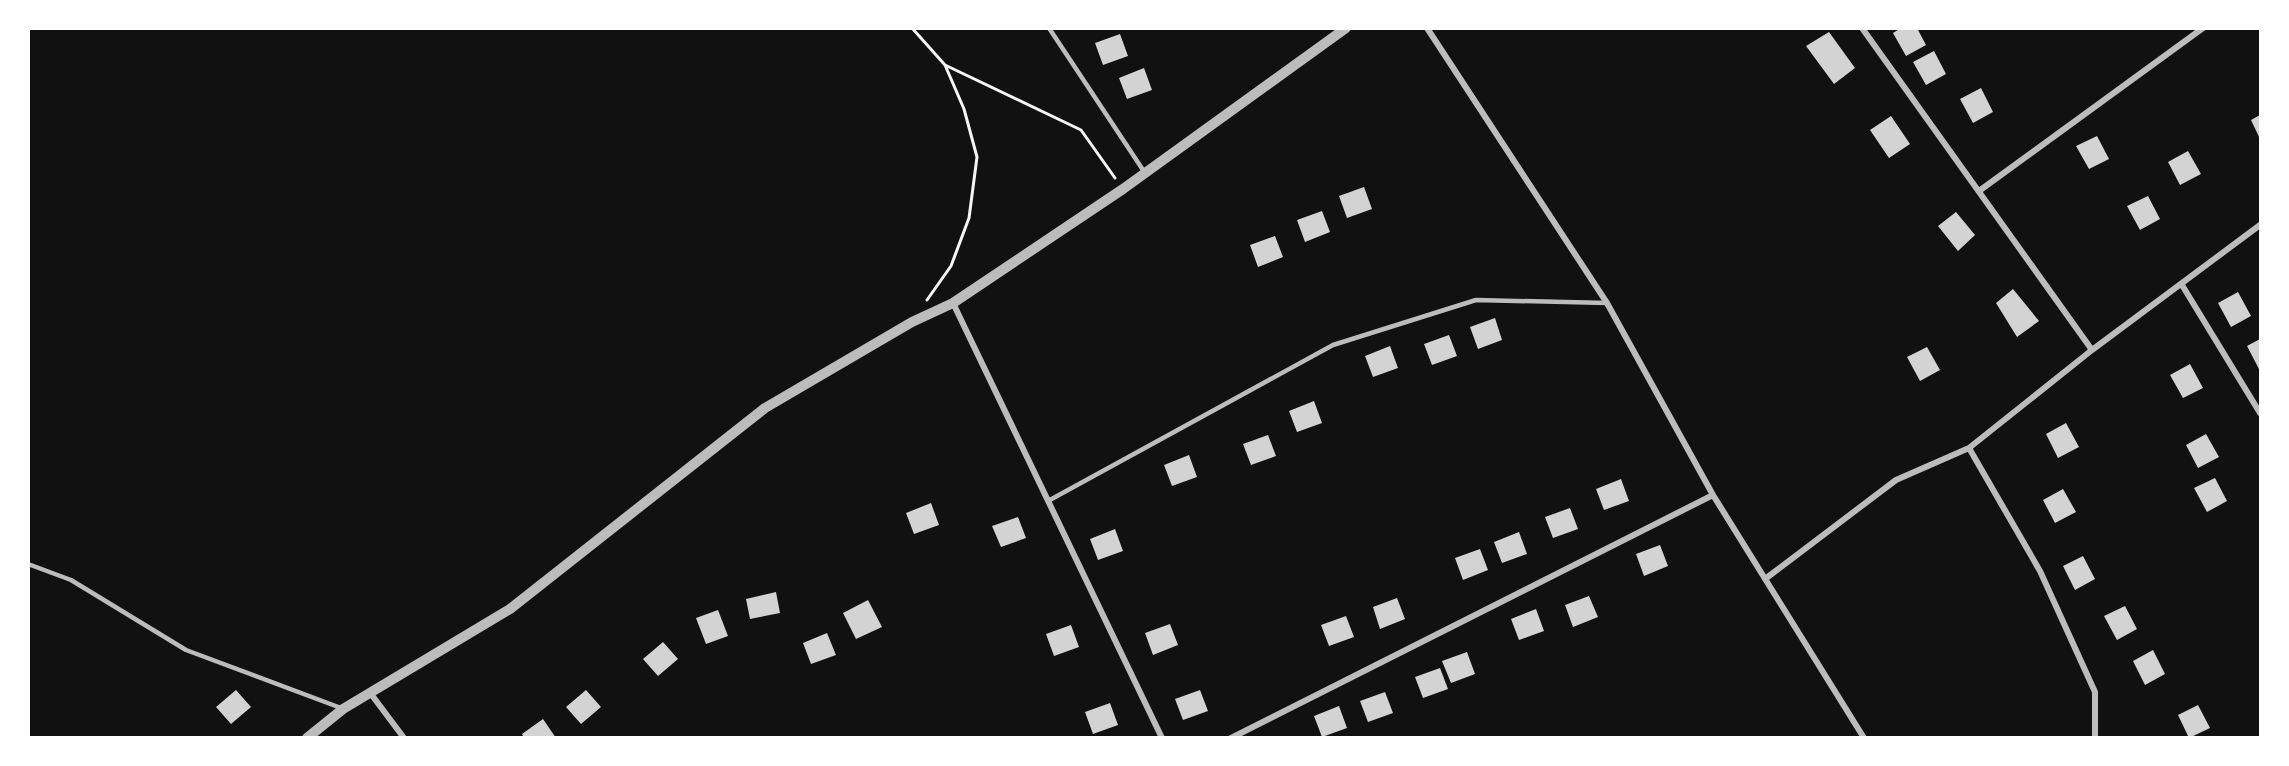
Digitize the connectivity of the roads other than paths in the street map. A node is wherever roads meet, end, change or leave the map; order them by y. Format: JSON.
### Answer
{"nodes":[{"id":1,"x":1049,"y":28,"type":"edge"},
{"id":2,"x":1346,"y":28,"type":"edge"},
{"id":3,"x":1427,"y":28,"type":"edge"},
{"id":4,"x":1862,"y":28,"type":"edge"},
{"id":5,"x":2203,"y":28,"type":"edge"},
{"id":6,"x":1145,"y":173,"type":"junction"},
{"id":7,"x":1979,"y":191,"type":"junction"},
{"id":8,"x":2260,"y":225,"type":"edge"},
{"id":9,"x":2182,"y":285,"type":"junction"},
{"id":10,"x":952,"y":303,"type":"junction"},
{"id":11,"x":1607,"y":303,"type":"junction"},
{"id":12,"x":2092,"y":350,"type":"junction"},
{"id":13,"x":2260,"y":413,"type":"edge"},
{"id":14,"x":1969,"y":448,"type":"junction"},
{"id":15,"x":1713,"y":495,"type":"junction"},
{"id":16,"x":1048,"y":501,"type":"junction"},
{"id":17,"x":28,"y":564,"type":"edge"},
{"id":18,"x":1765,"y":579,"type":"junction"},
{"id":19,"x":371,"y":694,"type":"junction"},
{"id":20,"x":344,"y":709,"type":"junction"},
{"id":21,"x":307,"y":738,"type":"edge"},
{"id":22,"x":404,"y":738,"type":"edge"},
{"id":23,"x":1162,"y":738,"type":"edge"},
{"id":24,"x":1231,"y":738,"type":"edge"},
{"id":25,"x":1864,"y":738,"type":"edge"},
{"id":26,"x":2095,"y":738,"type":"edge"}],
"edges":[{"from":1,"to":6,"type":"lane"},
{"from":2,"to":6,"type":"street"},
{"from":3,"to":11,"type":"street"},
{"from":4,"to":7,"type":"street"},
{"from":5,"to":7,"type":"street"},
{"from":6,"to":10,"type":"street"},
{"from":7,"to":12,"type":"street"},
{"from":8,"to":9,"type":"street"},
{"from":9,"to":12,"type":"street"},
{"from":9,"to":13,"type":"street"},
{"from":10,"to":16,"type":"street"},
{"from":10,"to":19,"type":"street"},
{"from":11,"to":15,"type":"street"},
{"from":11,"to":16,"type":"lane"},
{"from":12,"to":14,"type":"street"},
{"from":14,"to":18,"type":"street"},
{"from":14,"to":26,"type":"street"},
{"from":15,"to":18,"type":"street"},
{"from":15,"to":24,"type":"street"},
{"from":16,"to":23,"type":"street"},
{"from":17,"to":20,"type":"lane"},
{"from":18,"to":25,"type":"street"},
{"from":19,"to":20,"type":"street"},
{"from":19,"to":22,"type":"street"},
{"from":20,"to":21,"type":"street"}]}
